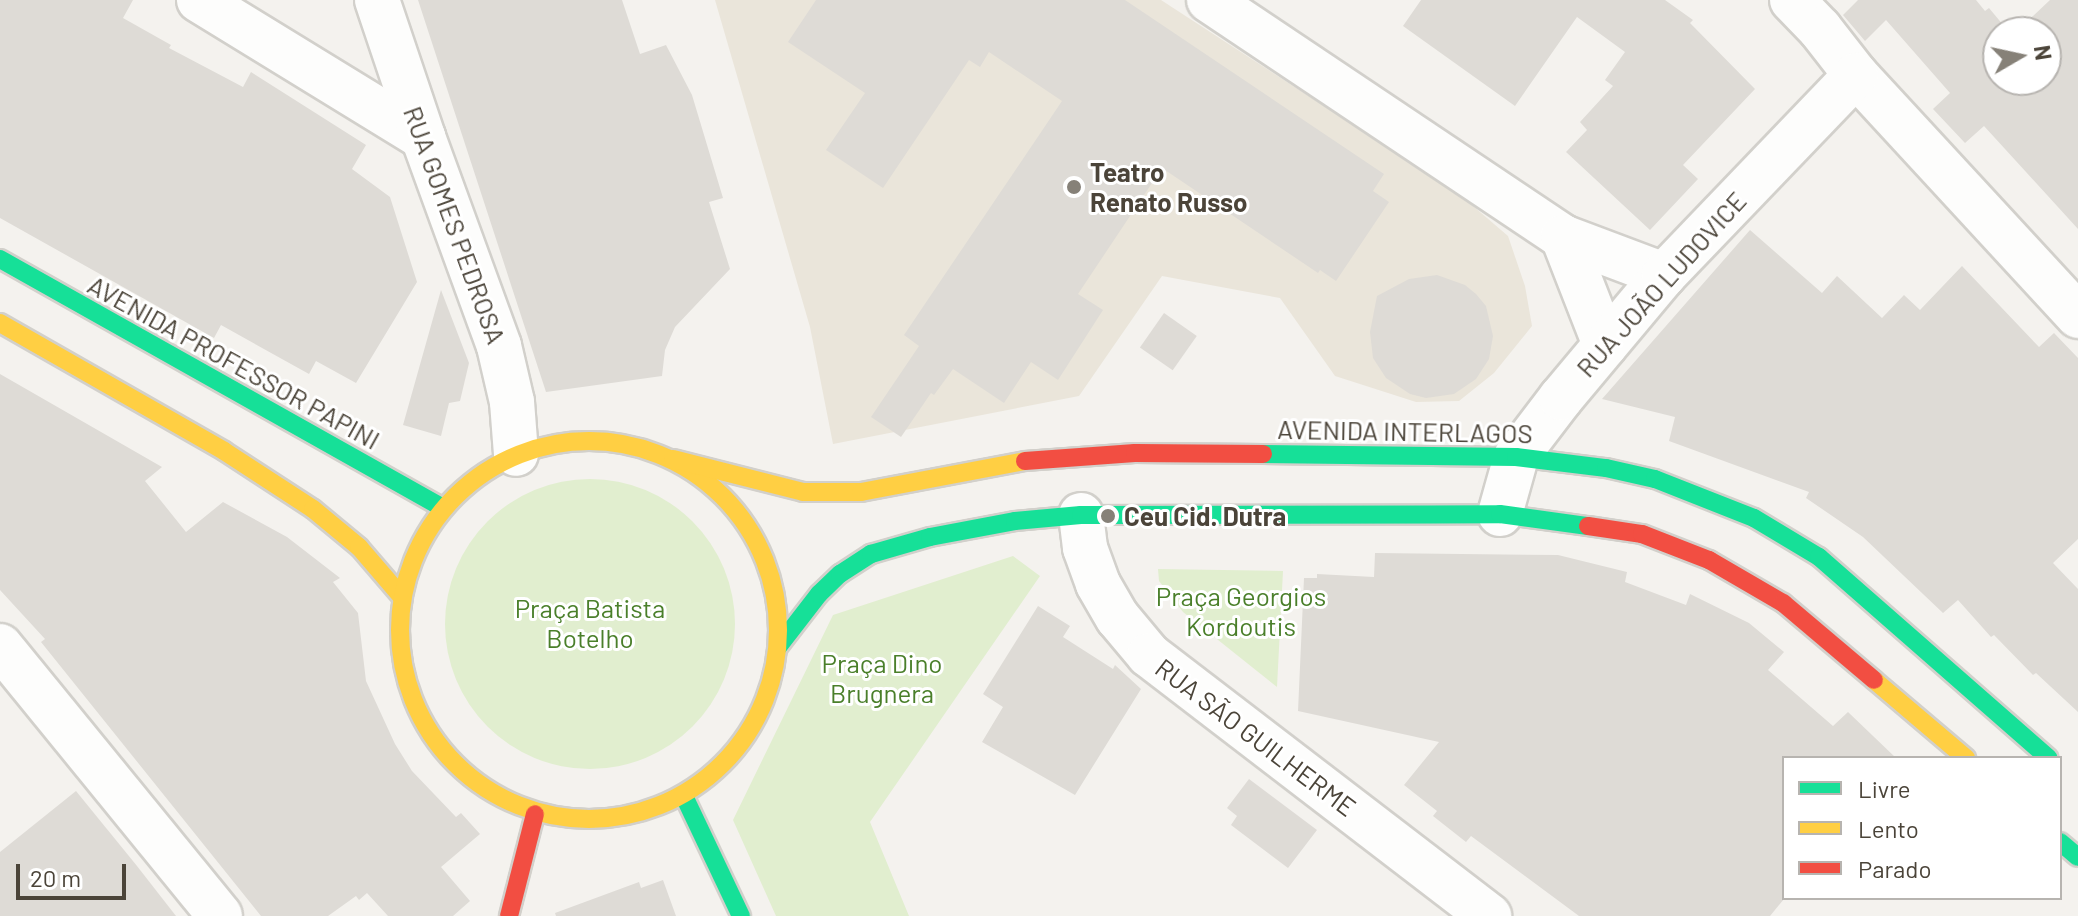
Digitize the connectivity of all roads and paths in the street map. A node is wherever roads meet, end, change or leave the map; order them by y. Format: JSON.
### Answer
{"nodes":[{"id":1,"x":199,"y":0,"type":"edge"},
{"id":2,"x":377,"y":0,"type":"edge"},
{"id":3,"x":1209,"y":0,"type":"edge"},
{"id":4,"x":1792,"y":0,"type":"edge"},
{"id":5,"x":1856,"y":75,"type":"junction"},
{"id":6,"x":423,"y":137,"type":"junction"},
{"id":7,"x":1563,"y":237,"type":"junction"},
{"id":8,"x":0,"y":259,"type":"edge"},
{"id":9,"x":1664,"y":275,"type":"junction"},
{"id":10,"x":2078,"y":316,"type":"edge"},
{"id":11,"x":0,"y":323,"type":"edge"},
{"id":12,"x":1605,"y":345,"type":"junction"},
{"id":13,"x":516,"y":454,"type":"junction"},
{"id":14,"x":1516,"y":457,"type":"junction"},
{"id":15,"x":673,"y":459,"type":"junction"},
{"id":16,"x":443,"y":508,"type":"junction"},
{"id":17,"x":1500,"y":514,"type":"junction"},
{"id":18,"x":1081,"y":515,"type":"junction"},
{"id":19,"x":402,"y":597,"type":"junction"},
{"id":20,"x":0,"y":646,"type":"edge"},
{"id":21,"x":778,"y":647,"type":"junction"},
{"id":22,"x":1964,"y":756,"type":"edge"},
{"id":23,"x":2047,"y":756,"type":"edge"},
{"id":24,"x":684,"y":796,"type":"junction"},
{"id":25,"x":535,"y":814,"type":"junction"},
{"id":26,"x":2062,"y":844,"type":"edge"},
{"id":27,"x":2078,"y":857,"type":"edge"},
{"id":28,"x":220,"y":916,"type":"edge"},
{"id":29,"x":509,"y":916,"type":"edge"},
{"id":30,"x":741,"y":916,"type":"edge"},
{"id":31,"x":1489,"y":916,"type":"edge"}],
"edges":[{"from":1,"to":6,"type":"street"},
{"from":2,"to":6,"type":"street","name":"RUA GOMES PEDROSA"},
{"from":3,"to":7,"type":"street"},
{"from":4,"to":5,"type":"street"},
{"from":5,"to":9,"type":"street","name":"RUA JOÃO LUDOVICE"},
{"from":5,"to":10,"type":"street"},
{"from":6,"to":13,"type":"street","name":"RUA GOMES PEDROSA"},
{"from":7,"to":9,"type":"street"},
{"from":7,"to":12,"type":"street"},
{"from":8,"to":16,"type":"main road","name":"AVENIDA PROFESSOR PAPINI"},
{"from":9,"to":12,"type":"street","name":"RUA JOÃO LUDOVICE"},
{"from":11,"to":19,"type":"main road"},
{"from":12,"to":14,"type":"street","name":"RUA JOÃO LUDOVICE"},
{"from":13,"to":15,"type":"main road"},
{"from":13,"to":16,"type":"main road"},
{"from":14,"to":15,"type":"main road","name":"AVENIDA INTERLAGOS"},
{"from":14,"to":17,"type":"street","name":"RUA JOÃO LUDOVICE"},
{"from":14,"to":23,"type":"main road","name":"AVENIDA INTERLAGOS"},
{"from":15,"to":21,"type":"main road"},
{"from":16,"to":19,"type":"main road"},
{"from":17,"to":18,"type":"main road"},
{"from":17,"to":22,"type":"main road"},
{"from":18,"to":21,"type":"main road"},
{"from":18,"to":31,"type":"street","name":"RUA SÃO GUILHERME"},
{"from":19,"to":25,"type":"main road"},
{"from":20,"to":28,"type":"street"},
{"from":21,"to":24,"type":"main road"},
{"from":24,"to":25,"type":"main road"},
{"from":24,"to":30,"type":"main road"},
{"from":25,"to":29,"type":"main road"},
{"from":26,"to":27,"type":"main road"}]}
